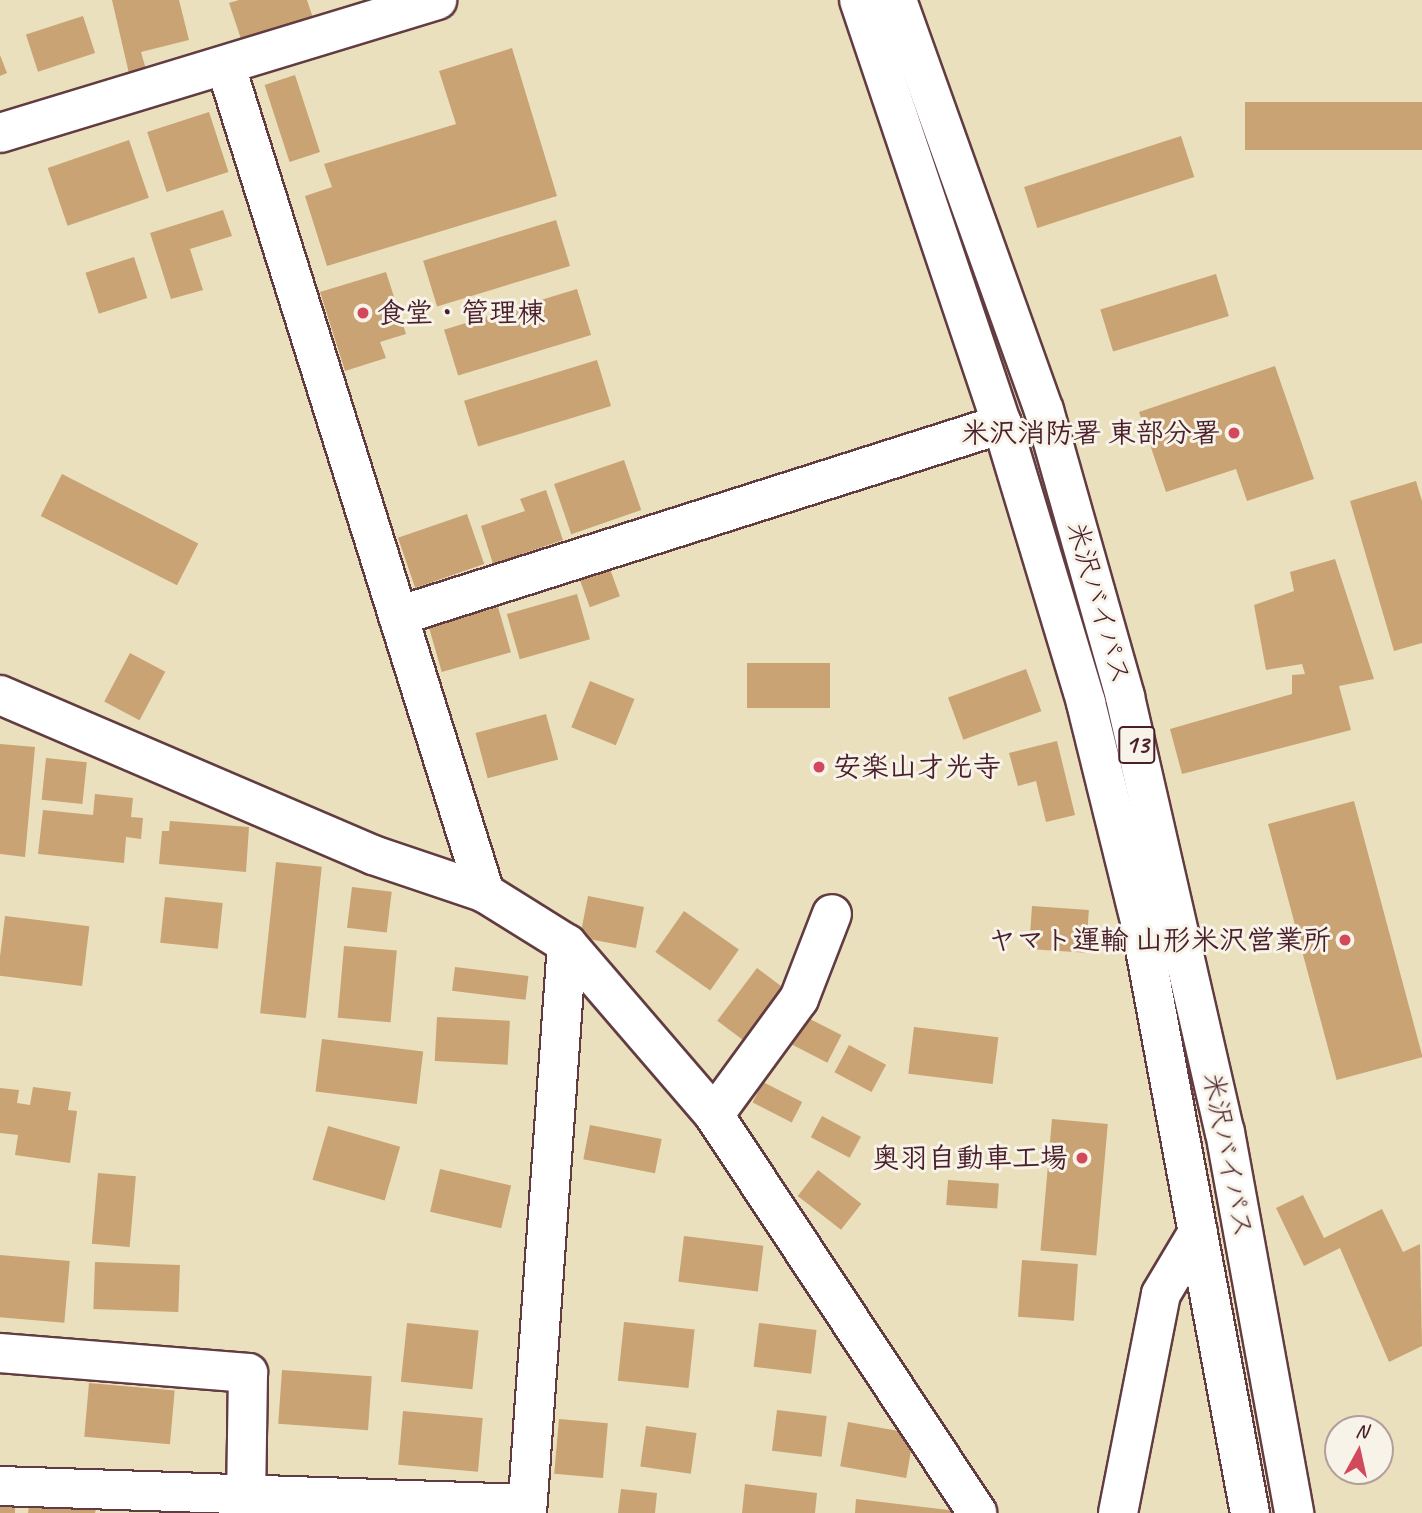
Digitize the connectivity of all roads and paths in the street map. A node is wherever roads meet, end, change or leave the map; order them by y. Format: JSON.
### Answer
{"nodes":[{"id":1,"x":437,"y":0,"type":"edge"},
{"id":2,"x":859,"y":0,"type":"edge"},
{"id":3,"x":897,"y":0,"type":"edge"},
{"id":4,"x":226,"y":66,"type":"junction"},
{"id":5,"x":0,"y":133,"type":"edge"},
{"id":6,"x":1002,"y":424,"type":"junction"},
{"id":7,"x":398,"y":616,"type":"junction"},
{"id":8,"x":0,"y":695,"type":"edge"},
{"id":9,"x":485,"y":893,"type":"junction"},
{"id":10,"x":832,"y":914,"type":"dead end"},
{"id":11,"x":567,"y":944,"type":"junction"},
{"id":12,"x":714,"y":1115,"type":"junction"},
{"id":13,"x":1198,"y":1232,"type":"junction"},
{"id":14,"x":0,"y":1353,"type":"edge"},
{"id":15,"x":0,"y":1486,"type":"edge"},
{"id":16,"x":246,"y":1494,"type":"junction"},
{"id":17,"x":527,"y":1508,"type":"edge"},
{"id":18,"x":976,"y":1513,"type":"edge"},
{"id":19,"x":1118,"y":1513,"type":"edge"},
{"id":20,"x":1250,"y":1513,"type":"edge"},
{"id":21,"x":1294,"y":1513,"type":"edge"}],
"edges":[{"from":1,"to":4,"type":"main road"},
{"from":2,"to":6,"type":"main road","name":"米沢バイパス","number":"13"},
{"from":3,"to":21,"type":"main road","name":"米沢バイパス","number":"13"},
{"from":4,"to":5,"type":"main road"},
{"from":4,"to":7,"type":"main road"},
{"from":6,"to":7,"type":"main road"},
{"from":6,"to":13,"type":"main road","name":"米沢バイパス","number":"13"},
{"from":7,"to":9,"type":"main road"},
{"from":8,"to":9,"type":"main road"},
{"from":9,"to":11,"type":"main road"},
{"from":10,"to":12,"type":"main road"},
{"from":11,"to":12,"type":"main road"},
{"from":11,"to":17,"type":"main road"},
{"from":12,"to":18,"type":"main road"},
{"from":13,"to":19,"type":"main road"},
{"from":13,"to":20,"type":"main road","name":"米沢バイパス","number":"13"},
{"from":14,"to":16,"type":"main road"},
{"from":15,"to":16,"type":"main road"},
{"from":16,"to":17,"type":"main road"}]}
